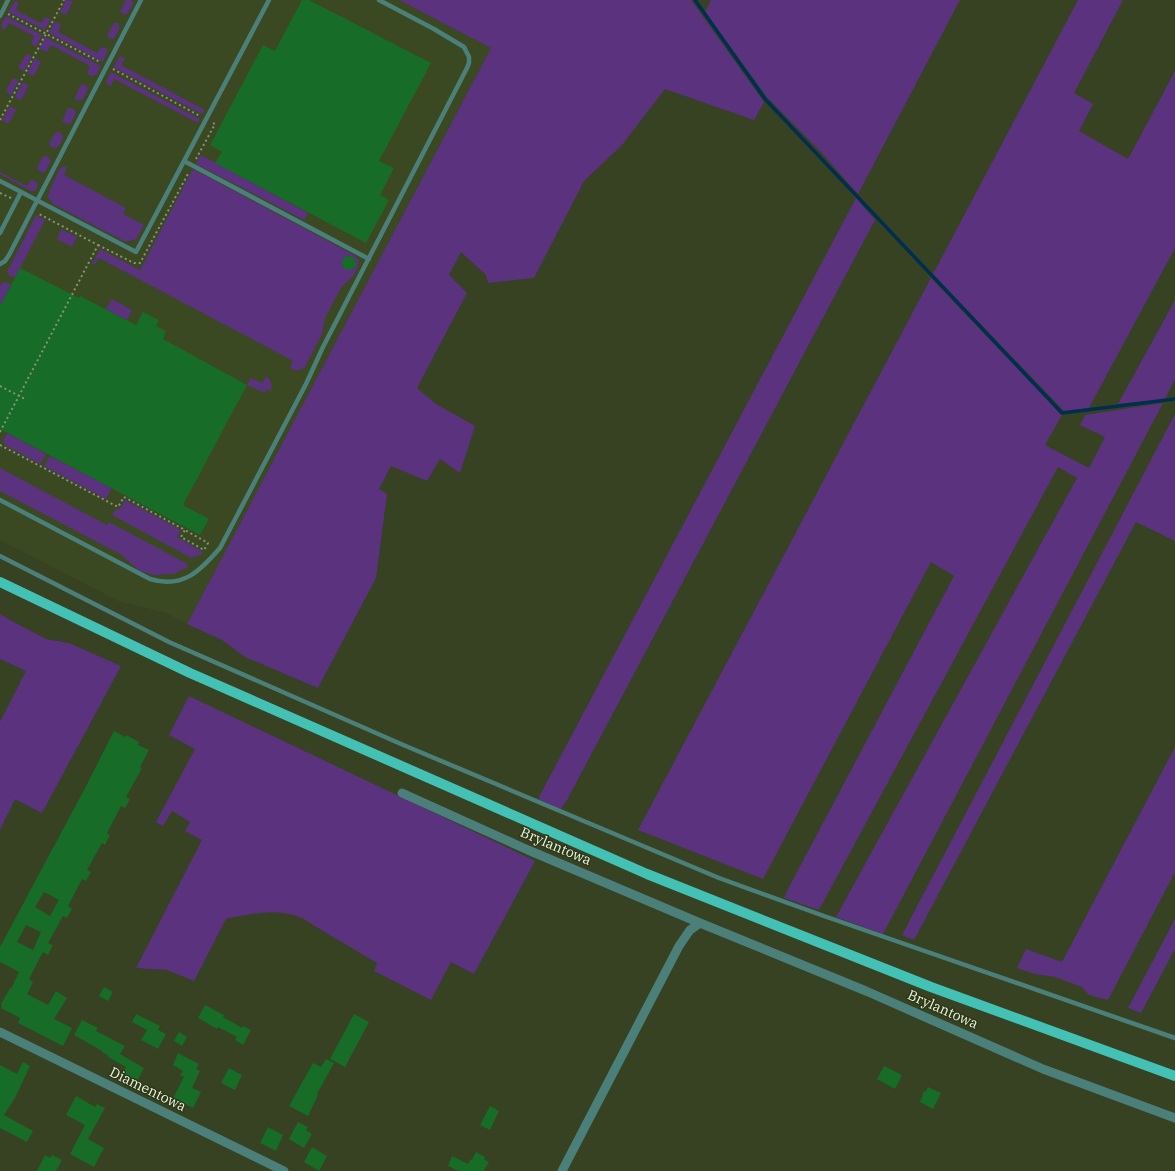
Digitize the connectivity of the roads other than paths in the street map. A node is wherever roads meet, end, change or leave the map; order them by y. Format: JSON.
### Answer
{"nodes":[{"id":1,"x":8,"y":0,"type":"edge"},
{"id":2,"x":141,"y":0,"type":"edge"},
{"id":3,"x":269,"y":0,"type":"edge"},
{"id":4,"x":379,"y":0,"type":"edge"},
{"id":5,"x":0,"y":16,"type":"edge"},
{"id":6,"x":184,"y":161,"type":"junction"},
{"id":7,"x":0,"y":181,"type":"edge"},
{"id":8,"x":21,"y":192,"type":"junction"},
{"id":9,"x":37,"y":200,"type":"junction"},
{"id":10,"x":0,"y":233,"type":"edge"},
{"id":11,"x":368,"y":259,"type":"junction"},
{"id":12,"x":0,"y":264,"type":"edge"},
{"id":13,"x":0,"y":500,"type":"edge"},
{"id":14,"x":0,"y":556,"type":"edge"},
{"id":15,"x":0,"y":582,"type":"edge"},
{"id":16,"x":402,"y":792,"type":"dead end"},
{"id":17,"x":700,"y":923,"type":"junction"},
{"id":18,"x":0,"y":1032,"type":"edge"},
{"id":19,"x":1175,"y":1038,"type":"edge"},
{"id":20,"x":1175,"y":1076,"type":"edge"},
{"id":21,"x":1175,"y":1118,"type":"edge"},
{"id":22,"x":284,"y":1171,"type":"edge"},
{"id":23,"x":562,"y":1171,"type":"edge"}],
"edges":[{"from":1,"to":5,"type":"lane"},
{"from":2,"to":9,"type":"lane"},
{"from":3,"to":6,"type":"lane"},
{"from":4,"to":11,"type":"lane"},
{"from":6,"to":9,"type":"lane"},
{"from":6,"to":11,"type":"lane"},
{"from":7,"to":8,"type":"lane"},
{"from":8,"to":9,"type":"lane"},
{"from":8,"to":10,"type":"lane"},
{"from":9,"to":12,"type":"lane"},
{"from":11,"to":13,"type":"lane"},
{"from":14,"to":19,"type":"lane"},
{"from":15,"to":20,"type":"main road"},
{"from":16,"to":17,"type":"street","name":"Brylantowa"},
{"from":17,"to":21,"type":"street","name":"Brylantowa"},
{"from":17,"to":23,"type":"street"},
{"from":18,"to":22,"type":"street","name":"Diamentowa"}]}
